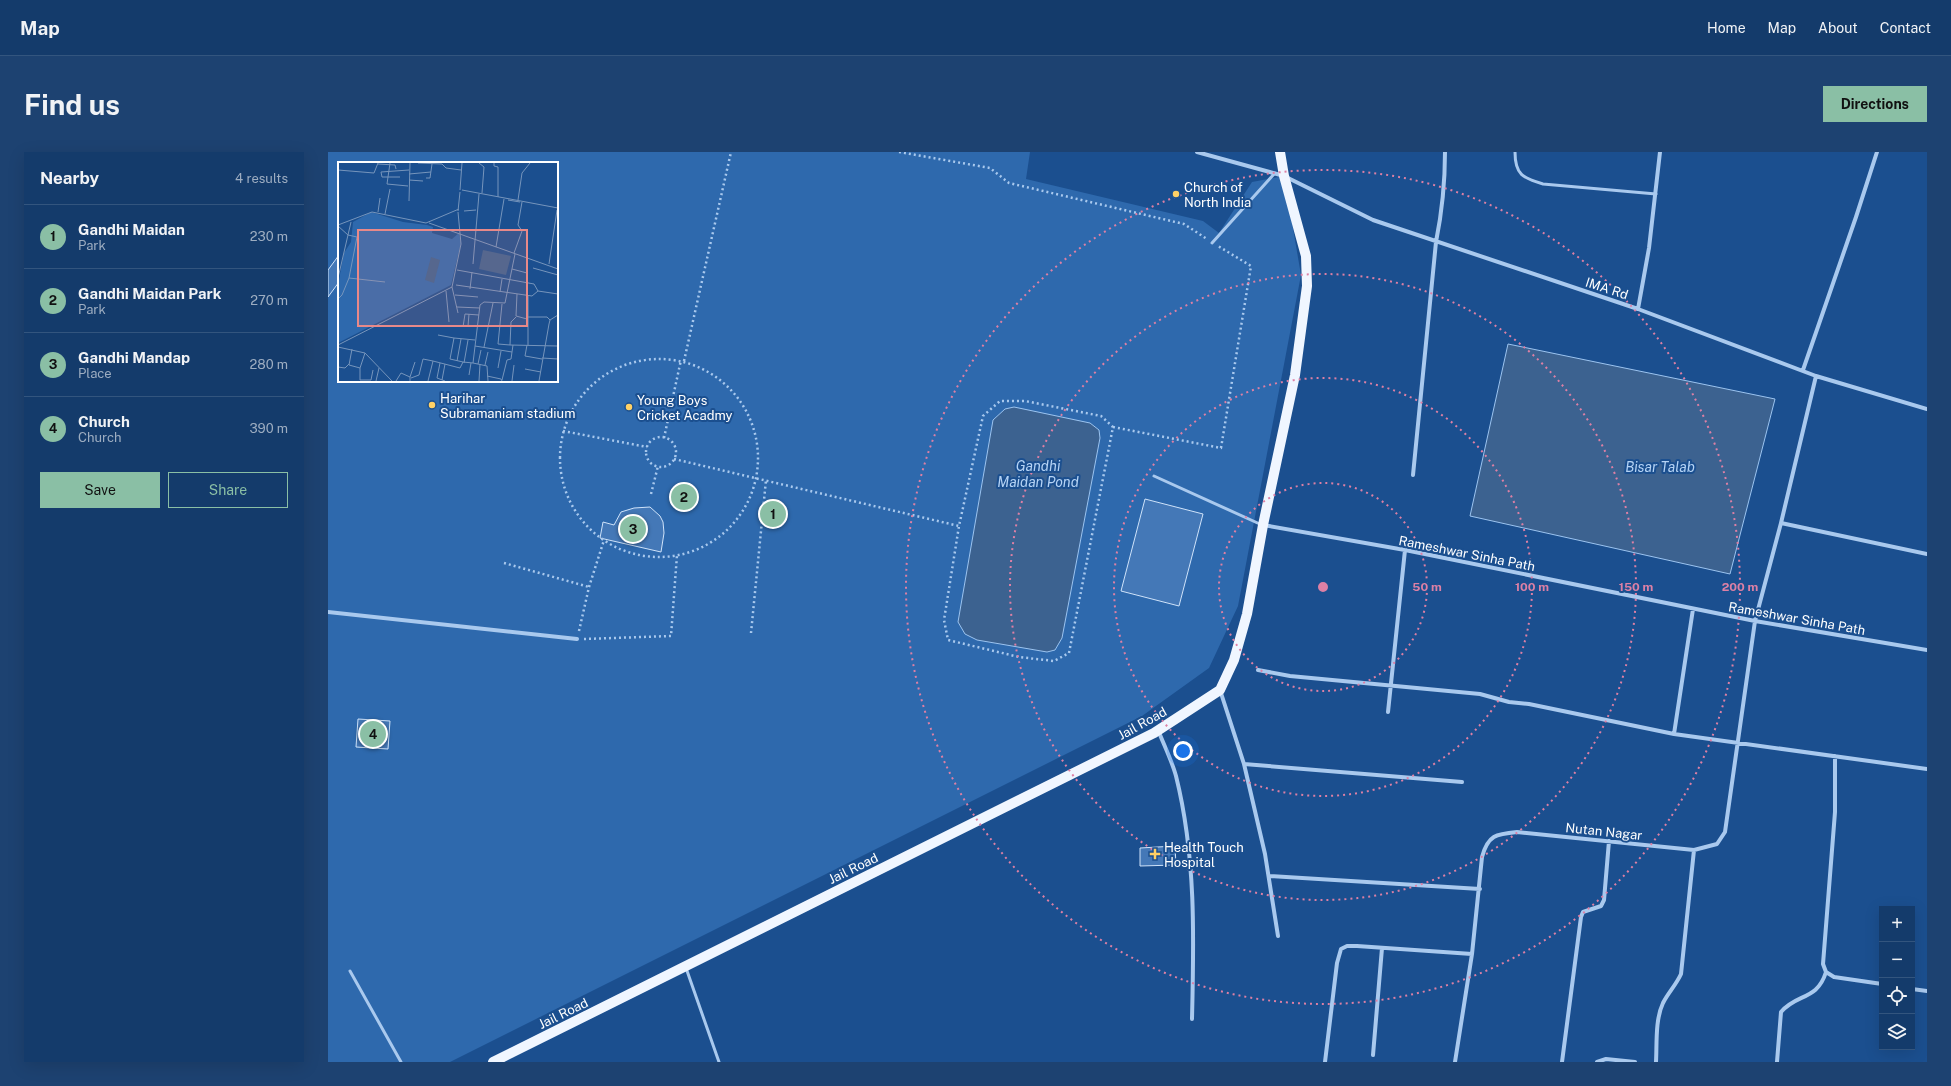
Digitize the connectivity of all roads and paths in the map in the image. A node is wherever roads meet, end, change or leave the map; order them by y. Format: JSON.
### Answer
{"nodes":[{"id":1,"x":731,"y":152,"type":"edge"},
{"id":2,"x":899,"y":152,"type":"edge"},
{"id":3,"x":1197,"y":152,"type":"edge"},
{"id":4,"x":1280,"y":152,"type":"edge"},
{"id":5,"x":1445,"y":152,"type":"edge"},
{"id":6,"x":1515,"y":152,"type":"edge"},
{"id":7,"x":1660,"y":152,"type":"edge"},
{"id":8,"x":1877,"y":152,"type":"edge"},
{"id":9,"x":1279,"y":175,"type":"junction"},
{"id":10,"x":1656,"y":194,"type":"junction"},
{"id":11,"x":1436,"y":242,"type":"junction"},
{"id":12,"x":1212,"y":243,"type":"junction"},
{"id":13,"x":1638,"y":309,"type":"junction"},
{"id":14,"x":681,"y":360,"type":"junction"},
{"id":15,"x":684,"y":361,"type":"junction"},
{"id":16,"x":1803,"y":370,"type":"junction"},
{"id":17,"x":1816,"y":376,"type":"junction"},
{"id":18,"x":1927,"y":409,"type":"edge"},
{"id":19,"x":1113,"y":426,"type":"junction"},
{"id":20,"x":563,"y":431,"type":"junction"},
{"id":21,"x":664,"y":438,"type":"junction"},
{"id":22,"x":647,"y":447,"type":"junction"},
{"id":23,"x":674,"y":459,"type":"junction"},
{"id":24,"x":658,"y":466,"type":"junction"},
{"id":25,"x":1413,"y":475,"type":"dead end"},
{"id":26,"x":1154,"y":476,"type":"dead end"},
{"id":27,"x":757,"y":478,"type":"junction"},
{"id":28,"x":766,"y":480,"type":"junction"},
{"id":29,"x":651,"y":494,"type":"dead end"},
{"id":30,"x":1781,"y":523,"type":"junction"},
{"id":31,"x":1263,"y":525,"type":"junction"},
{"id":32,"x":960,"y":526,"type":"junction"},
{"id":33,"x":604,"y":540,"type":"junction"},
{"id":34,"x":1405,"y":550,"type":"junction"},
{"id":35,"x":1927,"y":554,"type":"edge"},
{"id":36,"x":677,"y":555,"type":"junction"},
{"id":37,"x":504,"y":563,"type":"dead end"},
{"id":38,"x":589,"y":587,"type":"junction"},
{"id":39,"x":1693,"y":610,"type":"junction"},
{"id":40,"x":328,"y":612,"type":"edge"},
{"id":41,"x":1755,"y":621,"type":"junction"},
{"id":42,"x":751,"y":633,"type":"dead end"},
{"id":43,"x":577,"y":639,"type":"junction"},
{"id":44,"x":1927,"y":650,"type":"edge"},
{"id":45,"x":1258,"y":670,"type":"dead end"},
{"id":46,"x":1390,"y":685,"type":"junction"},
{"id":47,"x":1220,"y":690,"type":"junction"},
{"id":48,"x":1388,"y":712,"type":"dead end"},
{"id":49,"x":1158,"y":730,"type":"junction"},
{"id":50,"x":1674,"y":734,"type":"junction"},
{"id":51,"x":1738,"y":744,"type":"junction"},
{"id":52,"x":1835,"y":756,"type":"junction"},
{"id":53,"x":1244,"y":764,"type":"junction"},
{"id":54,"x":1927,"y":769,"type":"edge"},
{"id":55,"x":1462,"y":782,"type":"dead end"},
{"id":56,"x":1609,"y":841,"type":"junction"},
{"id":57,"x":1694,"y":850,"type":"junction"},
{"id":58,"x":1269,"y":876,"type":"junction"},
{"id":59,"x":1480,"y":889,"type":"junction"},
{"id":60,"x":1278,"y":936,"type":"dead end"},
{"id":61,"x":1382,"y":948,"type":"junction"},
{"id":62,"x":1472,"y":954,"type":"junction"},
{"id":63,"x":685,"y":966,"type":"junction"},
{"id":64,"x":350,"y":971,"type":"dead end"},
{"id":65,"x":1826,"y":972,"type":"junction"},
{"id":66,"x":1879,"y":984,"type":"edge"},
{"id":67,"x":1915,"y":989,"type":"edge"},
{"id":68,"x":1927,"y":991,"type":"edge"},
{"id":69,"x":1192,"y":1019,"type":"dead end"},
{"id":70,"x":1373,"y":1055,"type":"dead end"},
{"id":71,"x":401,"y":1062,"type":"edge"},
{"id":72,"x":494,"y":1062,"type":"edge"},
{"id":73,"x":719,"y":1062,"type":"edge"},
{"id":74,"x":1325,"y":1062,"type":"edge"},
{"id":75,"x":1455,"y":1062,"type":"edge"},
{"id":76,"x":1562,"y":1062,"type":"edge"},
{"id":77,"x":1597,"y":1062,"type":"edge"},
{"id":78,"x":1634,"y":1062,"type":"edge"},
{"id":79,"x":1656,"y":1062,"type":"edge"},
{"id":80,"x":1777,"y":1062,"type":"edge"}],
"edges":[{"from":1,"to":15,"type":"path"},
{"from":2,"to":12,"type":"path"},
{"from":3,"to":9,"type":"street","name":"IMA Rd"},
{"from":4,"to":9,"type":"main road"},
{"from":5,"to":11,"type":"street"},
{"from":6,"to":10,"type":"lane"},
{"from":7,"to":10,"type":"street"},
{"from":8,"to":16,"type":"street"},
{"from":9,"to":11,"type":"street","name":"IMA Rd"},
{"from":9,"to":12,"type":"lane"},
{"from":9,"to":31,"type":"main road"},
{"from":10,"to":13,"type":"street"},
{"from":11,"to":13,"type":"street","name":"IMA Rd"},
{"from":11,"to":25,"type":"street"},
{"from":12,"to":19,"type":"path"},
{"from":13,"to":16,"type":"street","name":"IMA Rd"},
{"from":14,"to":15,"type":"path"},
{"from":14,"to":20,"type":"path"},
{"from":14,"to":21,"type":"path"},
{"from":15,"to":27,"type":"path"},
{"from":16,"to":17,"type":"street","name":"IMA Rd"},
{"from":17,"to":18,"type":"street","name":"IMA Rd"},
{"from":17,"to":30,"type":"street","name":"Nutan Nagar"},
{"from":19,"to":32,"type":"path"},
{"from":19,"to":32,"type":"path"},
{"from":20,"to":22,"type":"path"},
{"from":20,"to":33,"type":"path"},
{"from":21,"to":22,"type":"path"},
{"from":21,"to":23,"type":"path"},
{"from":22,"to":24,"type":"path"},
{"from":23,"to":24,"type":"path"},
{"from":23,"to":27,"type":"path"},
{"from":24,"to":29,"type":"path"},
{"from":26,"to":31,"type":"lane"},
{"from":27,"to":28,"type":"path"},
{"from":27,"to":36,"type":"path"},
{"from":28,"to":32,"type":"path"},
{"from":28,"to":42,"type":"path"},
{"from":30,"to":35,"type":"street"},
{"from":30,"to":41,"type":"street","name":"Nutan Nagar"},
{"from":31,"to":34,"type":"street","name":"Rameshwar Sinha Path"},
{"from":31,"to":47,"type":"main road"},
{"from":33,"to":36,"type":"path"},
{"from":33,"to":38,"type":"path"},
{"from":34,"to":39,"type":"street","name":"Rameshwar Sinha Path"},
{"from":34,"to":46,"type":"street"},
{"from":36,"to":43,"type":"path"},
{"from":37,"to":38,"type":"path"},
{"from":38,"to":43,"type":"path"},
{"from":39,"to":41,"type":"street","name":"Rameshwar Sinha Path"},
{"from":39,"to":50,"type":"street"},
{"from":40,"to":43,"type":"street"},
{"from":41,"to":44,"type":"street","name":"Rameshwar Sinha Path"},
{"from":41,"to":51,"type":"street","name":"Nutan Nagar"},
{"from":45,"to":46,"type":"street"},
{"from":46,"to":48,"type":"street"},
{"from":46,"to":50,"type":"street"},
{"from":47,"to":49,"type":"main road","name":"Jail Road"},
{"from":47,"to":53,"type":"street"},
{"from":49,"to":63,"type":"main road","name":"Jail Road"},
{"from":49,"to":69,"type":"street"},
{"from":50,"to":51,"type":"street"},
{"from":51,"to":52,"type":"street"},
{"from":51,"to":57,"type":"street","name":"Nutan Nagar"},
{"from":52,"to":54,"type":"street"},
{"from":52,"to":65,"type":"street"},
{"from":53,"to":55,"type":"street"},
{"from":53,"to":58,"type":"street"},
{"from":56,"to":57,"type":"street","name":"Nutan Nagar"},
{"from":56,"to":59,"type":"street","name":"Nutan Nagar"},
{"from":56,"to":76,"type":"street"},
{"from":57,"to":79,"type":"street"},
{"from":58,"to":59,"type":"street"},
{"from":58,"to":60,"type":"street"},
{"from":59,"to":62,"type":"street","name":"Nutan Nagar"},
{"from":61,"to":62,"type":"street"},
{"from":61,"to":70,"type":"street"},
{"from":61,"to":74,"type":"street"},
{"from":62,"to":75,"type":"street","name":"Nutan Nagar"},
{"from":63,"to":72,"type":"main road","name":"Jail Road"},
{"from":63,"to":73,"type":"lane"},
{"from":64,"to":71,"type":"lane"},
{"from":65,"to":66,"type":"street"},
{"from":65,"to":80,"type":"street"},
{"from":67,"to":68,"type":"street"},
{"from":77,"to":78,"type":"street"}]}
